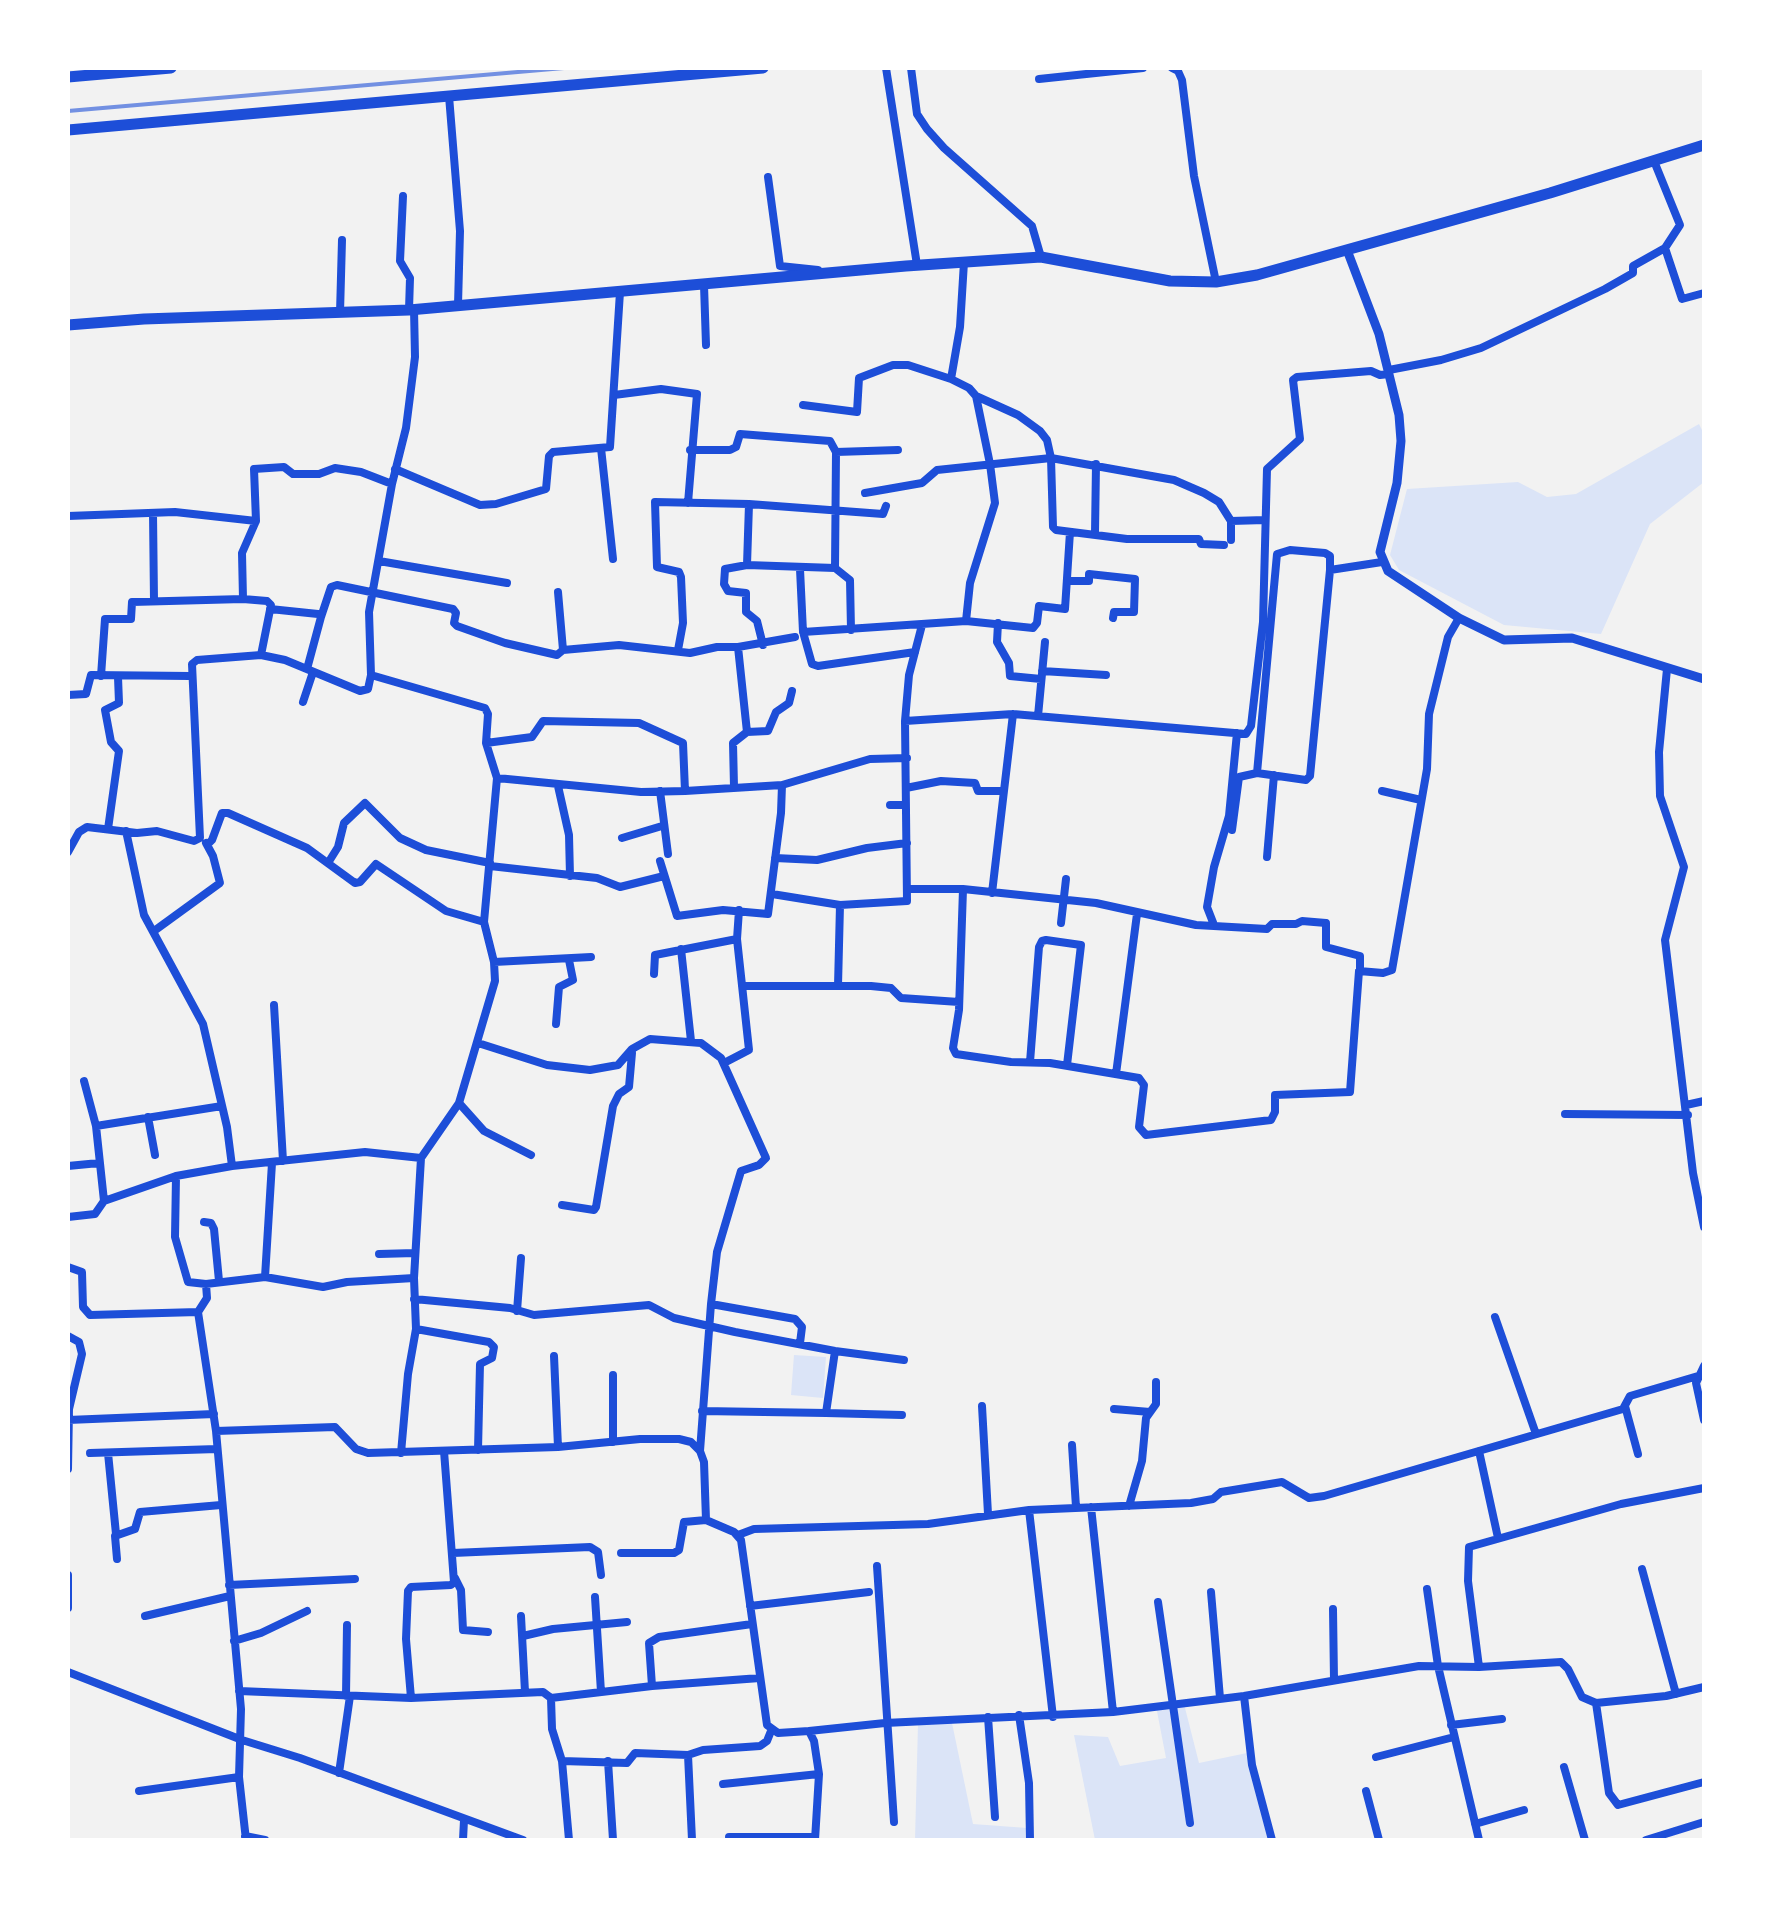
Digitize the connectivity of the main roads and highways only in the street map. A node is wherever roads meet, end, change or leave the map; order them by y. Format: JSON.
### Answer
{"nodes":[{"id":1,"x":171,"y":68,"type":"edge"},
{"id":2,"x":763,"y":68,"type":"edge"},
{"id":3,"x":68,"y":76,"type":"edge"},
{"id":4,"x":68,"y":130,"type":"edge"},
{"id":5,"x":1704,"y":145,"type":"edge"},
{"id":6,"x":68,"y":326,"type":"edge"}],
"edges":[{"from":1,"to":3,"type":"main road"},
{"from":2,"to":4,"type":"main road"},
{"from":5,"to":6,"type":"main road"}]}
